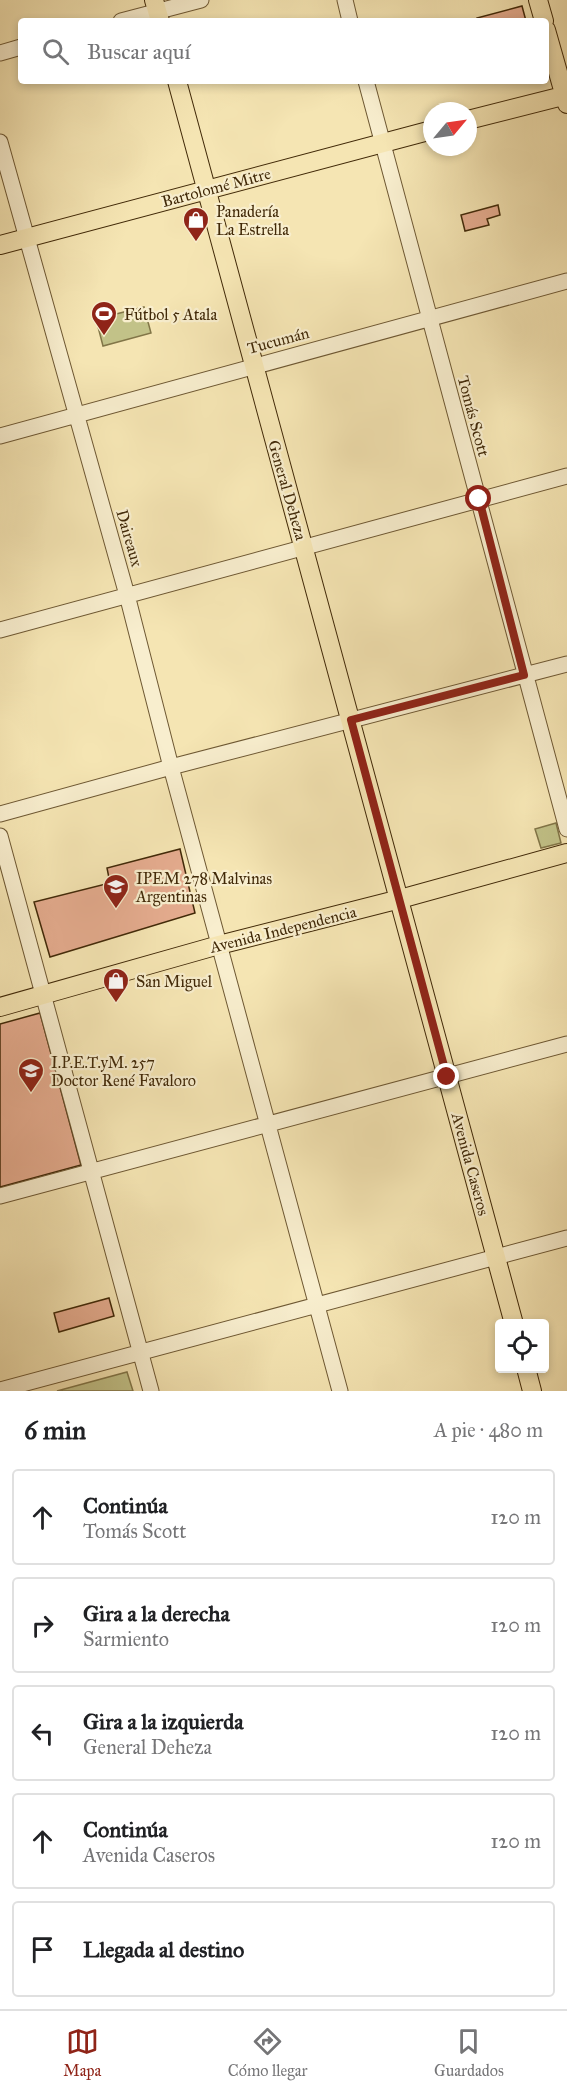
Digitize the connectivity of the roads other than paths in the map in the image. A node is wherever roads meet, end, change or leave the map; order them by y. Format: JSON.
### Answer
{"nodes":[{"id":1,"x":201,"y":0,"type":"edge"},
{"id":2,"x":345,"y":0,"type":"edge"},
{"id":3,"x":538,"y":0,"type":"edge"},
{"id":4,"x":157,"y":11,"type":"edge"},
{"id":5,"x":132,"y":18,"type":"edge"},
{"id":6,"x":349,"y":18,"type":"edge"},
{"id":7,"x":543,"y":18,"type":"edge"},
{"id":8,"x":549,"y":40,"type":"edge"},
{"id":9,"x":18,"y":49,"type":"edge"},
{"id":10,"x":0,"y":53,"type":"edge"},
{"id":11,"x":178,"y":84,"type":"edge"},
{"id":12,"x":367,"y":84,"type":"edge"},
{"id":13,"x":566,"y":98,"type":"edge"},
{"id":14,"x":477,"y":118,"type":"edge"},
{"id":15,"x":423,"y":132,"type":"edge"},
{"id":16,"x":0,"y":142,"type":"edge"},
{"id":17,"x":383,"y":142,"type":"junction"},
{"id":18,"x":207,"y":190,"type":"junction"},
{"id":19,"x":26,"y":238,"type":"junction"},
{"id":20,"x":0,"y":245,"type":"edge"},
{"id":21,"x":567,"y":281,"type":"edge"},
{"id":22,"x":429,"y":318,"type":"junction"},
{"id":23,"x":253,"y":366,"type":"junction"},
{"id":24,"x":77,"y":415,"type":"junction"},
{"id":25,"x":0,"y":436,"type":"edge"},
{"id":26,"x":567,"y":476,"type":"edge"},
{"id":27,"x":479,"y":499,"type":"junction"},
{"id":28,"x":304,"y":546,"type":"junction"},
{"id":29,"x":127,"y":595,"type":"junction"},
{"id":30,"x":0,"y":630,"type":"edge"},
{"id":31,"x":567,"y":664,"type":"edge"},
{"id":32,"x":524,"y":675,"type":"junction"},
{"id":33,"x":351,"y":720,"type":"junction"},
{"id":34,"x":171,"y":767,"type":"junction"},
{"id":35,"x":0,"y":814,"type":"edge"},
{"id":36,"x":567,"y":829,"type":"edge"},
{"id":37,"x":0,"y":836,"type":"edge"},
{"id":38,"x":567,"y":853,"type":"edge"},
{"id":39,"x":399,"y":900,"type":"junction"},
{"id":40,"x":219,"y":945,"type":"junction"},
{"id":41,"x":43,"y":995,"type":"junction"},
{"id":42,"x":0,"y":1006,"type":"edge"},
{"id":43,"x":567,"y":1044,"type":"edge"},
{"id":44,"x":447,"y":1077,"type":"junction"},
{"id":45,"x":267,"y":1125,"type":"junction"},
{"id":46,"x":90,"y":1172,"type":"junction"},
{"id":47,"x":0,"y":1196,"type":"edge"},
{"id":48,"x":567,"y":1238,"type":"edge"},
{"id":49,"x":496,"y":1258,"type":"junction"},
{"id":50,"x":317,"y":1305,"type":"junction"},
{"id":51,"x":513,"y":1319,"type":"edge"},
{"id":52,"x":140,"y":1352,"type":"junction"},
{"id":53,"x":527,"y":1373,"type":"edge"},
{"id":54,"x":0,"y":1389,"type":"edge"},
{"id":55,"x":151,"y":1391,"type":"edge"},
{"id":56,"x":340,"y":1391,"type":"edge"},
{"id":57,"x":532,"y":1391,"type":"edge"}],
"edges":[{"from":1,"to":4,"type":"street"},
{"from":2,"to":6,"type":"street"},
{"from":3,"to":7,"type":"main road"},
{"from":4,"to":5,"type":"street"},
{"from":8,"to":13,"type":"main road"},
{"from":9,"to":10,"type":"street"},
{"from":11,"to":18,"type":"main road","name":"General Deheza"},
{"from":12,"to":17,"type":"street","name":"Tomás Scott"},
{"from":13,"to":14,"type":"main road"},
{"from":15,"to":17,"type":"main road","name":"Bartolomé Mitre"},
{"from":16,"to":19,"type":"street","name":"Daireaux"},
{"from":17,"to":18,"type":"main road","name":"Bartolomé Mitre"},
{"from":17,"to":22,"type":"street","name":"Tomás Scott"},
{"from":18,"to":19,"type":"main road","name":"Bartolomé Mitre"},
{"from":18,"to":23,"type":"main road","name":"General Deheza"},
{"from":19,"to":20,"type":"main road","name":"Bartolomé Mitre"},
{"from":19,"to":24,"type":"street","name":"Daireaux"},
{"from":21,"to":22,"type":"street","name":"Tucumán"},
{"from":22,"to":23,"type":"street","name":"Tucumán"},
{"from":22,"to":27,"type":"street","name":"Tomás Scott"},
{"from":23,"to":24,"type":"street","name":"Tucumán"},
{"from":23,"to":28,"type":"main road","name":"General Deheza"},
{"from":24,"to":25,"type":"street","name":"Tucumán"},
{"from":24,"to":29,"type":"street","name":"Daireaux"},
{"from":26,"to":27,"type":"street"},
{"from":27,"to":28,"type":"street"},
{"from":27,"to":32,"type":"street","name":"Tomás Scott"},
{"from":28,"to":29,"type":"street"},
{"from":28,"to":33,"type":"main road","name":"General Deheza"},
{"from":29,"to":30,"type":"street"},
{"from":29,"to":34,"type":"street","name":"Daireaux"},
{"from":31,"to":32,"type":"street"},
{"from":32,"to":33,"type":"street"},
{"from":32,"to":36,"type":"street","name":"Tomás Scott"},
{"from":33,"to":34,"type":"street"},
{"from":33,"to":39,"type":"main road","name":"General Deheza"},
{"from":34,"to":35,"type":"street"},
{"from":34,"to":40,"type":"street","name":"Daireaux"},
{"from":37,"to":41,"type":"street"},
{"from":38,"to":39,"type":"main road","name":"Avenida Independencia"},
{"from":39,"to":40,"type":"main road","name":"Avenida Independencia"},
{"from":39,"to":44,"type":"main road","name":"Avenida Caseros"},
{"from":40,"to":41,"type":"main road","name":"Avenida Independencia"},
{"from":40,"to":45,"type":"street","name":"Daireaux"},
{"from":41,"to":42,"type":"main road","name":"Avenida Independencia"},
{"from":41,"to":46,"type":"street"},
{"from":43,"to":44,"type":"street"},
{"from":44,"to":45,"type":"street"},
{"from":44,"to":49,"type":"main road","name":"Avenida Caseros"},
{"from":45,"to":46,"type":"street"},
{"from":45,"to":50,"type":"street","name":"Daireaux"},
{"from":46,"to":47,"type":"street"},
{"from":46,"to":52,"type":"street"},
{"from":48,"to":49,"type":"street"},
{"from":49,"to":50,"type":"street"},
{"from":49,"to":51,"type":"main road","name":"Avenida Caseros"},
{"from":50,"to":52,"type":"street"},
{"from":50,"to":56,"type":"street","name":"Daireaux"},
{"from":52,"to":54,"type":"street"},
{"from":52,"to":55,"type":"street"},
{"from":53,"to":57,"type":"main road"}]}
